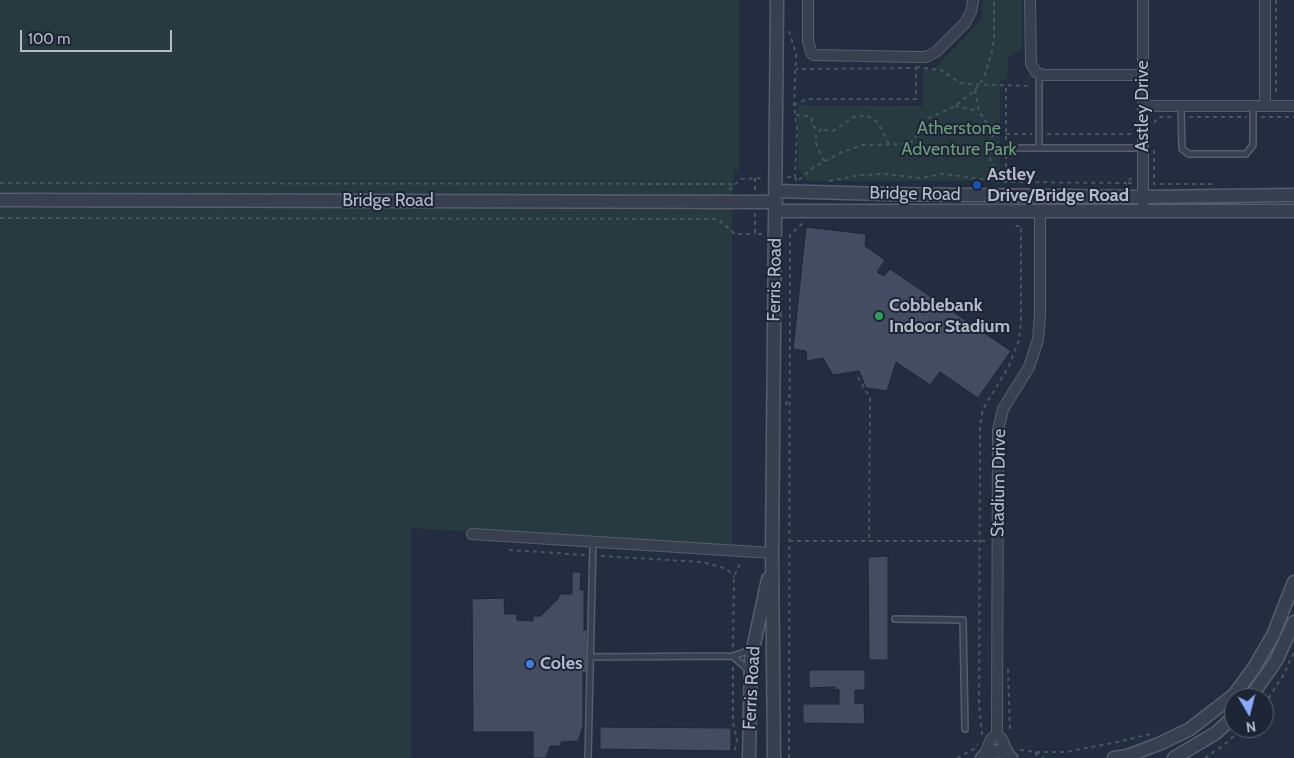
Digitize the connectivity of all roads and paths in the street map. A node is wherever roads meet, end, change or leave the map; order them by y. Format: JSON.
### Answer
{"nodes":[{"id":1,"x":777,"y":0,"type":"edge"},
{"id":2,"x":808,"y":0,"type":"edge"},
{"id":3,"x":973,"y":0,"type":"edge"},
{"id":4,"x":994,"y":0,"type":"edge"},
{"id":5,"x":1030,"y":0,"type":"edge"},
{"id":6,"x":1143,"y":0,"type":"edge"},
{"id":7,"x":1265,"y":0,"type":"edge"},
{"id":8,"x":1276,"y":0,"type":"edge"},
{"id":9,"x":789,"y":29,"type":"dead end"},
{"id":10,"x":917,"y":57,"type":"junction"},
{"id":11,"x":916,"y":68,"type":"junction"},
{"id":12,"x":796,"y":69,"type":"junction"},
{"id":13,"x":1040,"y":73,"type":"junction"},
{"id":14,"x":1143,"y":75,"type":"junction"},
{"id":15,"x":980,"y":86,"type":"junction"},
{"id":16,"x":1006,"y":86,"type":"junction"},
{"id":17,"x":1040,"y":86,"type":"junction"},
{"id":18,"x":975,"y":90,"type":"junction"},
{"id":19,"x":1276,"y":95,"type":"dead end"},
{"id":20,"x":794,"y":105,"type":"junction"},
{"id":21,"x":955,"y":106,"type":"junction"},
{"id":22,"x":1143,"y":106,"type":"junction"},
{"id":23,"x":1181,"y":106,"type":"junction"},
{"id":24,"x":1253,"y":106,"type":"junction"},
{"id":25,"x":1265,"y":106,"type":"junction"},
{"id":26,"x":1294,"y":106,"type":"edge"},
{"id":27,"x":979,"y":111,"type":"junction"},
{"id":28,"x":796,"y":114,"type":"junction"},
{"id":29,"x":819,"y":132,"type":"junction"},
{"id":30,"x":1006,"y":134,"type":"junction"},
{"id":31,"x":1039,"y":134,"type":"junction"},
{"id":32,"x":1132,"y":134,"type":"dead end"},
{"id":33,"x":889,"y":144,"type":"junction"},
{"id":34,"x":1006,"y":148,"type":"junction"},
{"id":35,"x":1039,"y":148,"type":"junction"},
{"id":36,"x":1143,"y":148,"type":"junction"},
{"id":37,"x":824,"y":162,"type":"junction"},
{"id":38,"x":795,"y":177,"type":"dead end"},
{"id":39,"x":755,"y":178,"type":"dead end"},
{"id":40,"x":824,"y":181,"type":"dead end"},
{"id":41,"x":807,"y":182,"type":"dead end"},
{"id":42,"x":1006,"y":182,"type":"junction"},
{"id":43,"x":0,"y":183,"type":"edge"},
{"id":44,"x":1127,"y":183,"type":"dead end"},
{"id":45,"x":736,"y":184,"type":"dead end"},
{"id":46,"x":1294,"y":195,"type":"edge"},
{"id":47,"x":1143,"y":197,"type":"junction"},
{"id":48,"x":0,"y":200,"type":"edge"},
{"id":49,"x":776,"y":201,"type":"junction"},
{"id":50,"x":755,"y":202,"type":"junction"},
{"id":51,"x":1040,"y":211,"type":"junction"},
{"id":52,"x":1143,"y":211,"type":"junction"},
{"id":53,"x":1294,"y":211,"type":"edge"},
{"id":54,"x":0,"y":218,"type":"edge"},
{"id":55,"x":805,"y":221,"type":"dead end"},
{"id":56,"x":756,"y":234,"type":"junction"},
{"id":57,"x":776,"y":235,"type":"junction"},
{"id":58,"x":790,"y":235,"type":"junction"},
{"id":59,"x":858,"y":377,"type":"dead end"},
{"id":60,"x":472,"y":534,"type":"dead end"},
{"id":61,"x":789,"y":541,"type":"junction"},
{"id":62,"x":870,"y":541,"type":"junction"},
{"id":63,"x":980,"y":541,"type":"dead end"},
{"id":64,"x":593,"y":542,"type":"junction"},
{"id":65,"x":509,"y":550,"type":"dead end"},
{"id":66,"x":746,"y":552,"type":"junction"},
{"id":67,"x":592,"y":555,"type":"junction"},
{"id":68,"x":772,"y":557,"type":"junction"},
{"id":69,"x":734,"y":577,"type":"junction"},
{"id":70,"x":1294,"y":582,"type":"edge"},
{"id":71,"x":1289,"y":609,"type":"edge"},
{"id":72,"x":896,"y":620,"type":"dead end"},
{"id":73,"x":1294,"y":622,"type":"edge"},
{"id":74,"x":753,"y":649,"type":"junction"},
{"id":75,"x":1294,"y":652,"type":"edge"},
{"id":76,"x":733,"y":656,"type":"junction"},
{"id":77,"x":590,"y":657,"type":"junction"},
{"id":78,"x":751,"y":673,"type":"junction"},
{"id":79,"x":1257,"y":688,"type":"edge"},
{"id":80,"x":1274,"y":690,"type":"edge"},
{"id":81,"x":1224,"y":725,"type":"edge"},
{"id":82,"x":965,"y":729,"type":"dead end"},
{"id":83,"x":1184,"y":732,"type":"junction"},
{"id":84,"x":997,"y":734,"type":"junction"},
{"id":85,"x":1232,"y":738,"type":"edge"},
{"id":86,"x":1162,"y":743,"type":"junction"},
{"id":87,"x":1196,"y":747,"type":"junction"},
{"id":88,"x":734,"y":754,"type":"dead end"},
{"id":89,"x":983,"y":757,"type":"edge"},
{"id":90,"x":1010,"y":757,"type":"edge"},
{"id":91,"x":588,"y":758,"type":"edge"},
{"id":92,"x":749,"y":758,"type":"edge"},
{"id":93,"x":774,"y":758,"type":"edge"},
{"id":94,"x":789,"y":758,"type":"edge"},
{"id":95,"x":1044,"y":758,"type":"edge"},
{"id":96,"x":1114,"y":758,"type":"edge"},
{"id":97,"x":1174,"y":758,"type":"edge"},
{"id":98,"x":1205,"y":758,"type":"edge"}],
"edges":[{"from":1,"to":49,"type":"street","name":"Ferris Road"},
{"from":2,"to":10,"type":"street"},
{"from":3,"to":10,"type":"street"},
{"from":4,"to":15,"type":"path"},
{"from":5,"to":13,"type":"street"},
{"from":6,"to":14,"type":"street","name":"Astley Drive"},
{"from":7,"to":25,"type":"street"},
{"from":8,"to":19,"type":"path"},
{"from":9,"to":12,"type":"path"},
{"from":10,"to":11,"type":"path"},
{"from":11,"to":12,"type":"path"},
{"from":11,"to":15,"type":"path"},
{"from":11,"to":20,"type":"path"},
{"from":12,"to":20,"type":"path"},
{"from":13,"to":14,"type":"street"},
{"from":13,"to":17,"type":"lane"},
{"from":14,"to":22,"type":"street","name":"Astley Drive"},
{"from":15,"to":16,"type":"path"},
{"from":15,"to":18,"type":"path"},
{"from":16,"to":17,"type":"path"},
{"from":16,"to":30,"type":"path"},
{"from":17,"to":31,"type":"lane"},
{"from":18,"to":21,"type":"path"},
{"from":18,"to":27,"type":"path"},
{"from":20,"to":28,"type":"path"},
{"from":21,"to":27,"type":"path"},
{"from":21,"to":33,"type":"path"},
{"from":22,"to":23,"type":"street"},
{"from":22,"to":36,"type":"street","name":"Astley Drive"},
{"from":23,"to":24,"type":"street"},
{"from":23,"to":24,"type":"lane"},
{"from":24,"to":25,"type":"street"},
{"from":25,"to":26,"type":"street"},
{"from":27,"to":42,"type":"path"},
{"from":28,"to":29,"type":"path"},
{"from":28,"to":38,"type":"path"},
{"from":29,"to":33,"type":"path"},
{"from":29,"to":37,"type":"path"},
{"from":30,"to":31,"type":"path"},
{"from":30,"to":34,"type":"path"},
{"from":31,"to":32,"type":"path"},
{"from":31,"to":35,"type":"lane"},
{"from":33,"to":37,"type":"path"},
{"from":34,"to":35,"type":"lane"},
{"from":34,"to":42,"type":"path"},
{"from":35,"to":36,"type":"lane"},
{"from":36,"to":47,"type":"street","name":"Astley Drive"},
{"from":37,"to":41,"type":"path"},
{"from":39,"to":50,"type":"path"},
{"from":40,"to":42,"type":"path"},
{"from":42,"to":44,"type":"path"},
{"from":43,"to":45,"type":"path"},
{"from":46,"to":47,"type":"street","name":"Bridge Road"},
{"from":47,"to":49,"type":"street","name":"Bridge Road"},
{"from":47,"to":52,"type":"street","name":"Astley Drive"},
{"from":48,"to":50,"type":"street","name":"Bridge Road"},
{"from":49,"to":50,"type":"street","name":"Bridge Road"},
{"from":49,"to":51,"type":"street","name":"Bridge Road"},
{"from":49,"to":57,"type":"street","name":"Ferris Road"},
{"from":50,"to":56,"type":"path"},
{"from":51,"to":52,"type":"street","name":"Bridge Road"},
{"from":51,"to":84,"type":"street","name":"Stadium Drive"},
{"from":52,"to":53,"type":"street","name":"Bridge Road"},
{"from":54,"to":56,"type":"path"},
{"from":55,"to":58,"type":"path"},
{"from":56,"to":57,"type":"path"},
{"from":57,"to":58,"type":"path"},
{"from":57,"to":68,"type":"street","name":"Ferris Road"},
{"from":58,"to":61,"type":"path"},
{"from":59,"to":62,"type":"path"},
{"from":60,"to":64,"type":"street"},
{"from":61,"to":62,"type":"path"},
{"from":61,"to":94,"type":"path"},
{"from":62,"to":63,"type":"path"},
{"from":64,"to":66,"type":"street"},
{"from":64,"to":67,"type":"lane"},
{"from":65,"to":67,"type":"path"},
{"from":66,"to":68,"type":"street"},
{"from":66,"to":69,"type":"path"},
{"from":67,"to":69,"type":"path"},
{"from":67,"to":77,"type":"lane"},
{"from":68,"to":74,"type":"street","name":"Ferris Road"},
{"from":68,"to":93,"type":"street","name":"Ferris Road"},
{"from":69,"to":76,"type":"path"},
{"from":70,"to":71,"type":"street"},
{"from":71,"to":83,"type":"street"},
{"from":72,"to":82,"type":"lane"},
{"from":73,"to":79,"type":"street"},
{"from":74,"to":76,"type":"lane"},
{"from":74,"to":78,"type":"street","name":"Ferris Road"},
{"from":75,"to":80,"type":"path"},
{"from":76,"to":77,"type":"lane"},
{"from":76,"to":78,"type":"lane"},
{"from":76,"to":88,"type":"path"},
{"from":77,"to":91,"type":"lane"},
{"from":78,"to":92,"type":"street","name":"Ferris Road"},
{"from":81,"to":87,"type":"street"},
{"from":83,"to":86,"type":"street"},
{"from":83,"to":87,"type":"street"},
{"from":84,"to":89,"type":"street"},
{"from":84,"to":90,"type":"street","name":"Stadium Drive"},
{"from":85,"to":98,"type":"path"},
{"from":86,"to":95,"type":"path"},
{"from":86,"to":96,"type":"street"},
{"from":87,"to":97,"type":"street"},
{"from":89,"to":90,"type":"street"}]}
